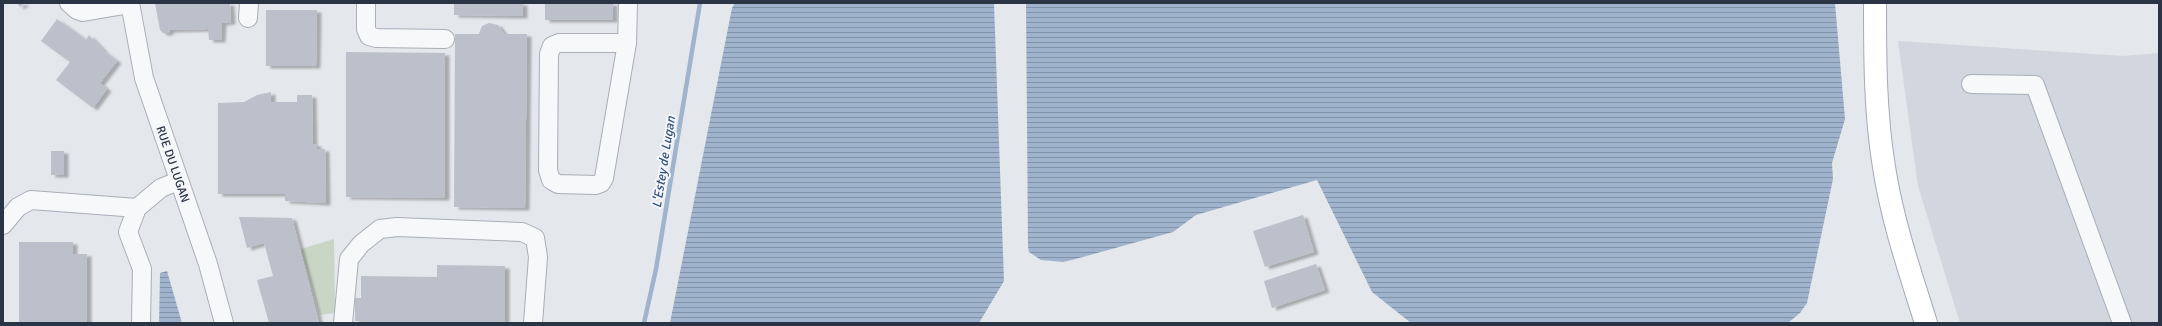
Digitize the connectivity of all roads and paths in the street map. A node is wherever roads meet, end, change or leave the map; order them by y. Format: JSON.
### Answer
{"nodes":[{"id":1,"x":69,"y":3,"type":"edge"},
{"id":2,"x":130,"y":3,"type":"edge"},
{"id":3,"x":366,"y":3,"type":"edge"},
{"id":4,"x":628,"y":3,"type":"edge"},
{"id":5,"x":1875,"y":3,"type":"edge"},
{"id":6,"x":445,"y":39,"type":"dead end"},
{"id":7,"x":627,"y":42,"type":"junction"},
{"id":8,"x":1971,"y":84,"type":"dead end"},
{"id":9,"x":178,"y":181,"type":"junction"},
{"id":10,"x":137,"y":208,"type":"junction"},
{"id":11,"x":3,"y":225,"type":"edge"},
{"id":12,"x":141,"y":323,"type":"edge"},
{"id":13,"x":224,"y":323,"type":"edge"},
{"id":14,"x":343,"y":323,"type":"edge"},
{"id":15,"x":533,"y":323,"type":"edge"},
{"id":16,"x":1926,"y":323,"type":"edge"},
{"id":17,"x":2122,"y":323,"type":"edge"}],
"edges":[{"from":1,"to":2,"type":"street"},
{"from":2,"to":9,"type":"street","name":"RUE DU LUGAN"},
{"from":3,"to":6,"type":"street"},
{"from":4,"to":7,"type":"street"},
{"from":5,"to":16,"type":"main road"},
{"from":7,"to":7,"type":"street"},
{"from":8,"to":17,"type":"street"},
{"from":9,"to":10,"type":"street"},
{"from":9,"to":13,"type":"street","name":"RUE DU LUGAN"},
{"from":10,"to":11,"type":"street"},
{"from":10,"to":12,"type":"street"},
{"from":14,"to":15,"type":"street"}]}
